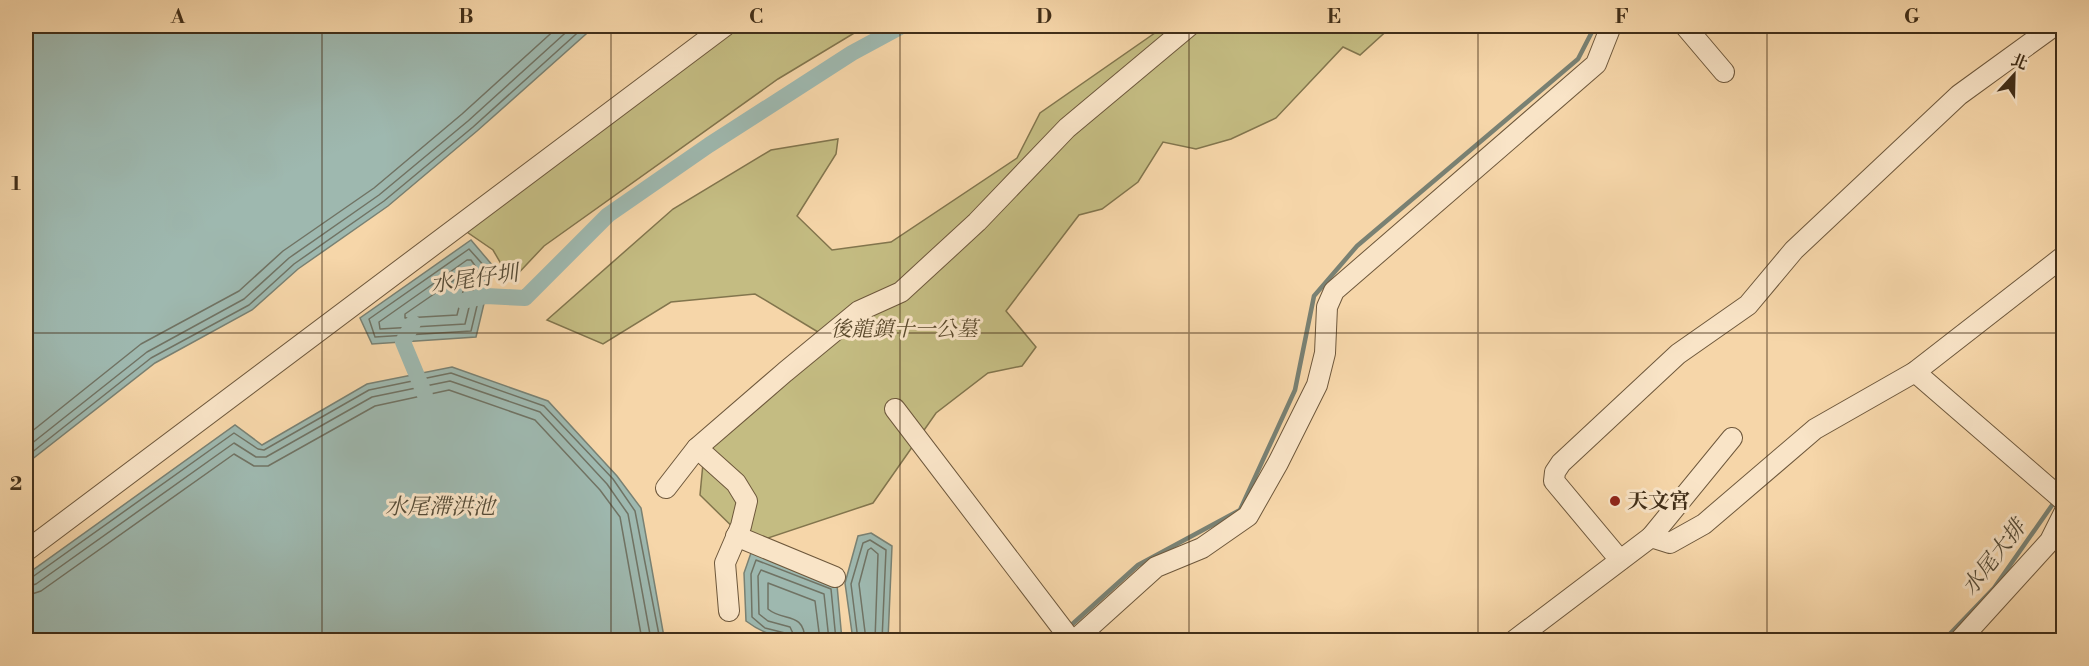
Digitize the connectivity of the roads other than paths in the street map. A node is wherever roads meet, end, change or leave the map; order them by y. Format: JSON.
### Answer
{"nodes":[{"id":1,"x":725,"y":26,"type":"edge"},
{"id":2,"x":1189,"y":26,"type":"edge"},
{"id":3,"x":1611,"y":26,"type":"edge"},
{"id":4,"x":1685,"y":26,"type":"edge"},
{"id":5,"x":2054,"y":26,"type":"edge"},
{"id":6,"x":1725,"y":72,"type":"dead end"},
{"id":7,"x":2064,"y":256,"type":"edge"},
{"id":8,"x":1915,"y":372,"type":"junction"},
{"id":9,"x":895,"y":409,"type":"dead end"},
{"id":10,"x":1732,"y":438,"type":"dead end"},
{"id":11,"x":697,"y":448,"type":"junction"},
{"id":12,"x":666,"y":488,"type":"dead end"},
{"id":13,"x":2060,"y":498,"type":"edge"},
{"id":14,"x":2064,"y":513,"type":"edge"},
{"id":15,"x":736,"y":536,"type":"junction"},
{"id":16,"x":1651,"y":537,"type":"junction"},
{"id":17,"x":26,"y":550,"type":"edge"},
{"id":18,"x":1620,"y":560,"type":"junction"},
{"id":19,"x":835,"y":577,"type":"dead end"},
{"id":20,"x":729,"y":611,"type":"dead end"},
{"id":21,"x":1069,"y":636,"type":"edge"},
{"id":22,"x":1515,"y":640,"type":"edge"},
{"id":23,"x":1960,"y":640,"type":"edge"}],
"edges":[{"from":1,"to":17,"type":"street"},
{"from":2,"to":11,"type":"street"},
{"from":3,"to":21,"type":"street"},
{"from":4,"to":6,"type":"street"},
{"from":5,"to":18,"type":"street"},
{"from":7,"to":8,"type":"street"},
{"from":8,"to":13,"type":"street"},
{"from":8,"to":16,"type":"street"},
{"from":9,"to":21,"type":"street"},
{"from":10,"to":16,"type":"street"},
{"from":11,"to":12,"type":"street"},
{"from":11,"to":15,"type":"street"},
{"from":14,"to":23,"type":"street"},
{"from":15,"to":19,"type":"street"},
{"from":15,"to":20,"type":"street"},
{"from":16,"to":18,"type":"street"},
{"from":18,"to":22,"type":"street"}]}
